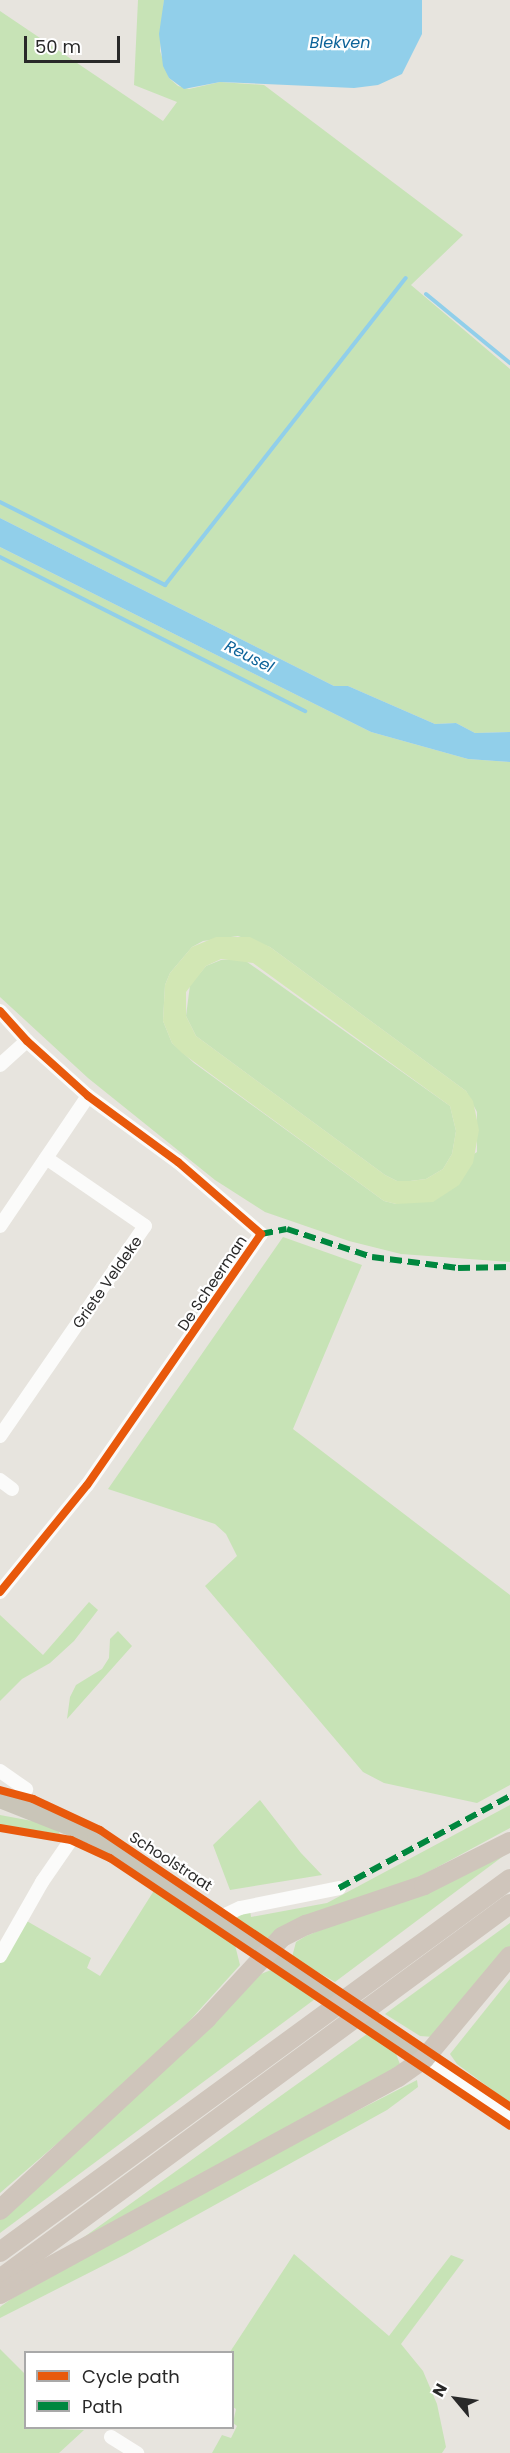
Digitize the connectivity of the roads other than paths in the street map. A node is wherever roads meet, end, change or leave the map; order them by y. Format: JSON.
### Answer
{"nodes":[{"id":1,"x":0,"y":1011,"type":"edge"},
{"id":2,"x":27,"y":1041,"type":"junction"},
{"id":3,"x":0,"y":1065,"type":"edge"},
{"id":4,"x":88,"y":1096,"type":"junction"},
{"id":5,"x":46,"y":1158,"type":"junction"},
{"id":6,"x":0,"y":1226,"type":"edge"},
{"id":7,"x":0,"y":1436,"type":"edge"},
{"id":8,"x":0,"y":1480,"type":"edge"},
{"id":9,"x":12,"y":1489,"type":"dead end"},
{"id":10,"x":0,"y":1592,"type":"edge"},
{"id":11,"x":0,"y":1771,"type":"edge"},
{"id":12,"x":26,"y":1789,"type":"dead end"},
{"id":13,"x":0,"y":1799,"type":"edge"},
{"id":14,"x":0,"y":1811,"type":"edge"},
{"id":15,"x":38,"y":1813,"type":"junction"},
{"id":16,"x":71,"y":1840,"type":"dead end"},
{"id":17,"x":510,"y":1842,"type":"edge"},
{"id":18,"x":510,"y":1879,"type":"edge"},
{"id":19,"x":339,"y":1888,"type":"dead end"},
{"id":20,"x":510,"y":1904,"type":"edge"},
{"id":21,"x":222,"y":1922,"type":"junction"},
{"id":22,"x":266,"y":1952,"type":"junction"},
{"id":23,"x":0,"y":1956,"type":"edge"},
{"id":24,"x":510,"y":1956,"type":"edge"},
{"id":25,"x":424,"y":2059,"type":"junction"},
{"id":26,"x":510,"y":2116,"type":"edge"},
{"id":27,"x":0,"y":2210,"type":"edge"},
{"id":28,"x":0,"y":2252,"type":"edge"},
{"id":29,"x":0,"y":2279,"type":"edge"},
{"id":30,"x":0,"y":2294,"type":"edge"},
{"id":31,"x":111,"y":2437,"type":"dead end"},
{"id":32,"x":137,"y":2453,"type":"edge"}],
"edges":[{"from":1,"to":2,"type":"street","name":"De Scheerman"},
{"from":2,"to":3,"type":"street"},
{"from":2,"to":4,"type":"street","name":"De Scheerman"},
{"from":4,"to":5,"type":"street"},
{"from":4,"to":10,"type":"street","name":"De Scheerman"},
{"from":5,"to":6,"type":"street"},
{"from":5,"to":7,"type":"street","name":"Griete Veldeke"},
{"from":8,"to":9,"type":"street"},
{"from":11,"to":12,"type":"street"},
{"from":13,"to":15,"type":"main road","name":"Schoolstraat"},
{"from":14,"to":15,"type":"main road","name":"Schoolstraat"},
{"from":15,"to":21,"type":"main road","name":"Schoolstraat"},
{"from":16,"to":23,"type":"street"},
{"from":17,"to":22,"type":"highway"},
{"from":18,"to":28,"type":"highway"},
{"from":19,"to":21,"type":"street"},
{"from":20,"to":29,"type":"highway"},
{"from":21,"to":22,"type":"main road","name":"Schoolstraat"},
{"from":22,"to":25,"type":"main road","name":"Schoolstraat"},
{"from":22,"to":27,"type":"highway"},
{"from":24,"to":25,"type":"highway"},
{"from":25,"to":26,"type":"street"},
{"from":25,"to":30,"type":"highway"},
{"from":31,"to":32,"type":"street"}]}
